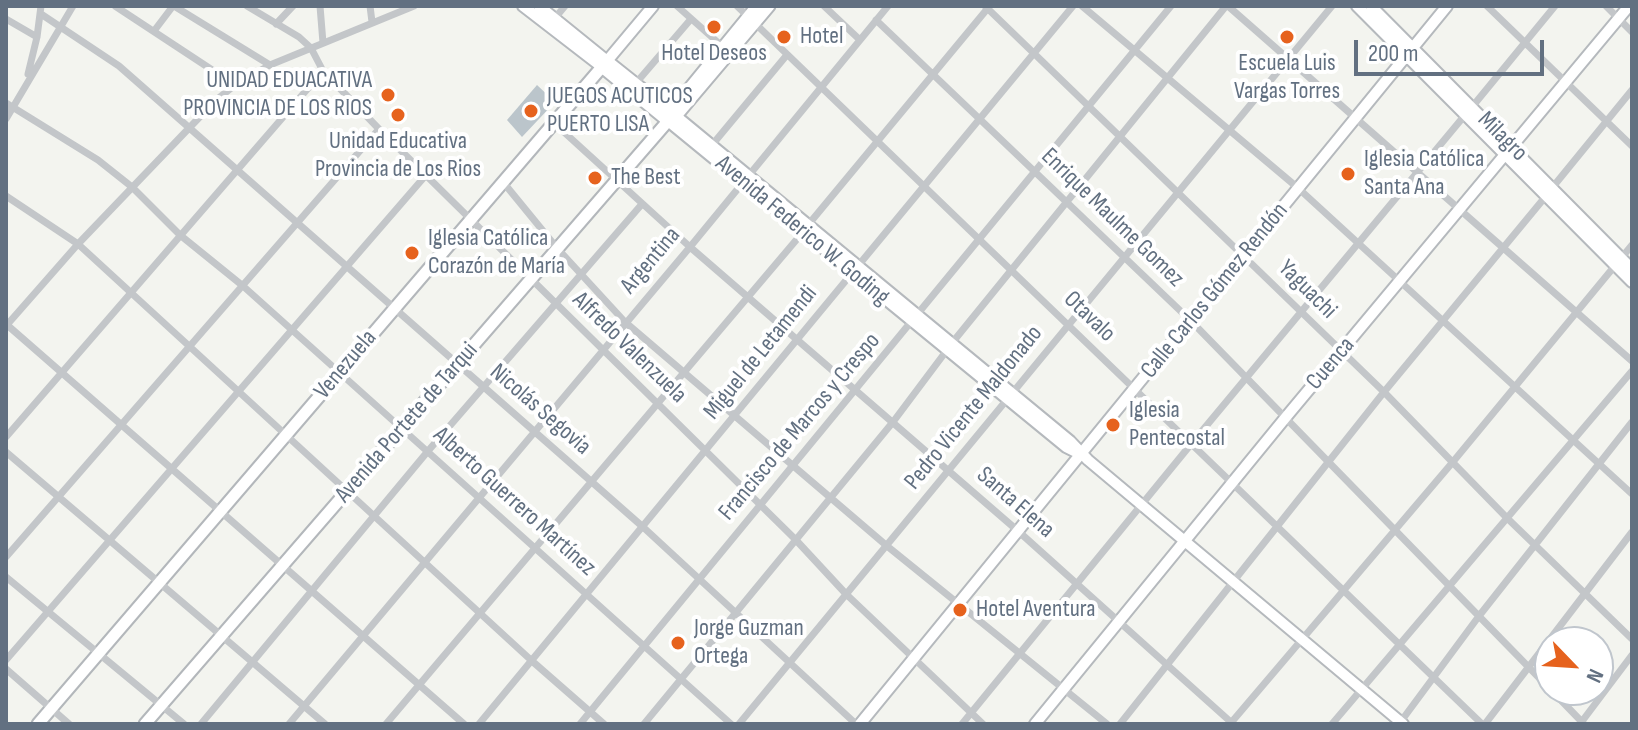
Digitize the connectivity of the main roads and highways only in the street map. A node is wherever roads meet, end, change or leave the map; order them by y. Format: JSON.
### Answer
{"nodes":[{"id":1,"x":523,"y":6,"type":"edge"},
{"id":2,"x":539,"y":6,"type":"edge"},
{"id":3,"x":653,"y":6,"type":"edge"},
{"id":4,"x":757,"y":6,"type":"edge"},
{"id":5,"x":769,"y":6,"type":"edge"},
{"id":6,"x":1357,"y":6,"type":"edge"},
{"id":7,"x":1371,"y":6,"type":"edge"},
{"id":8,"x":1447,"y":6,"type":"edge"},
{"id":9,"x":1629,"y":6,"type":"edge"},
{"id":10,"x":751,"y":20,"type":"junction"},
{"id":11,"x":1410,"y":52,"type":"junction"},
{"id":12,"x":605,"y":64,"type":"junction"},
{"id":13,"x":672,"y":116,"type":"junction"},
{"id":14,"x":1509,"y":152,"type":"junction"},
{"id":15,"x":746,"y":178,"type":"junction"},
{"id":16,"x":1618,"y":262,"type":"junction"},
{"id":17,"x":1632,"y":269,"type":"edge"},
{"id":18,"x":1632,"y":282,"type":"edge"},
{"id":19,"x":1081,"y":454,"type":"junction"},
{"id":20,"x":1184,"y":541,"type":"junction"},
{"id":21,"x":1401,"y":723,"type":"edge"},
{"id":22,"x":38,"y":724,"type":"edge"},
{"id":23,"x":145,"y":724,"type":"edge"},
{"id":24,"x":858,"y":724,"type":"edge"},
{"id":25,"x":1035,"y":724,"type":"edge"}],
"edges":[{"from":1,"to":12,"type":"main road","name":"Avenida Federico W. Goding"},
{"from":2,"to":12,"type":"main road","name":"Avenida Federico W. Goding"},
{"from":3,"to":12,"type":"main road","name":"Venezuela"},
{"from":4,"to":10,"type":"main road","name":"Avenida Portete de Tarqui"},
{"from":5,"to":10,"type":"main road","name":"Avenida Portete de Tarqui"},
{"from":6,"to":11,"type":"main road","name":"Milagro"},
{"from":7,"to":11,"type":"main road","name":"Milagro"},
{"from":8,"to":11,"type":"main road","name":"Calle Carlos Gómez Rendón"},
{"from":9,"to":14,"type":"main road","name":"Cuenca"},
{"from":10,"to":13,"type":"main road","name":"Avenida Portete de Tarqui"},
{"from":10,"to":13,"type":"main road","name":"Avenida Portete de Tarqui"},
{"from":11,"to":14,"type":"main road","name":"Milagro"},
{"from":11,"to":19,"type":"main road","name":"Calle Carlos Gómez Rendón"},
{"from":12,"to":13,"type":"main road","name":"Avenida Federico W. Goding"},
{"from":12,"to":13,"type":"main road","name":"Avenida Federico W. Goding"},
{"from":12,"to":22,"type":"main road","name":"Venezuela"},
{"from":13,"to":15,"type":"main road","name":"Avenida Federico W. Goding"},
{"from":13,"to":15,"type":"main road","name":"Avenida Federico W. Goding"},
{"from":13,"to":23,"type":"main road","name":"Avenida Portete de Tarqui"},
{"from":14,"to":16,"type":"main road","name":"Milagro"},
{"from":14,"to":20,"type":"main road","name":"Cuenca"},
{"from":15,"to":19,"type":"main road","name":"Avenida Federico W. Goding"},
{"from":16,"to":17,"type":"main road"},
{"from":16,"to":18,"type":"main road"},
{"from":19,"to":20,"type":"main road","name":"Avenida Federico W. Goding"},
{"from":19,"to":24,"type":"main road","name":"Calle Carlos Gómez Rendón"},
{"from":20,"to":21,"type":"main road","name":"Avenida Federico W. Goding"},
{"from":20,"to":25,"type":"main road","name":"Cuenca"}]}
